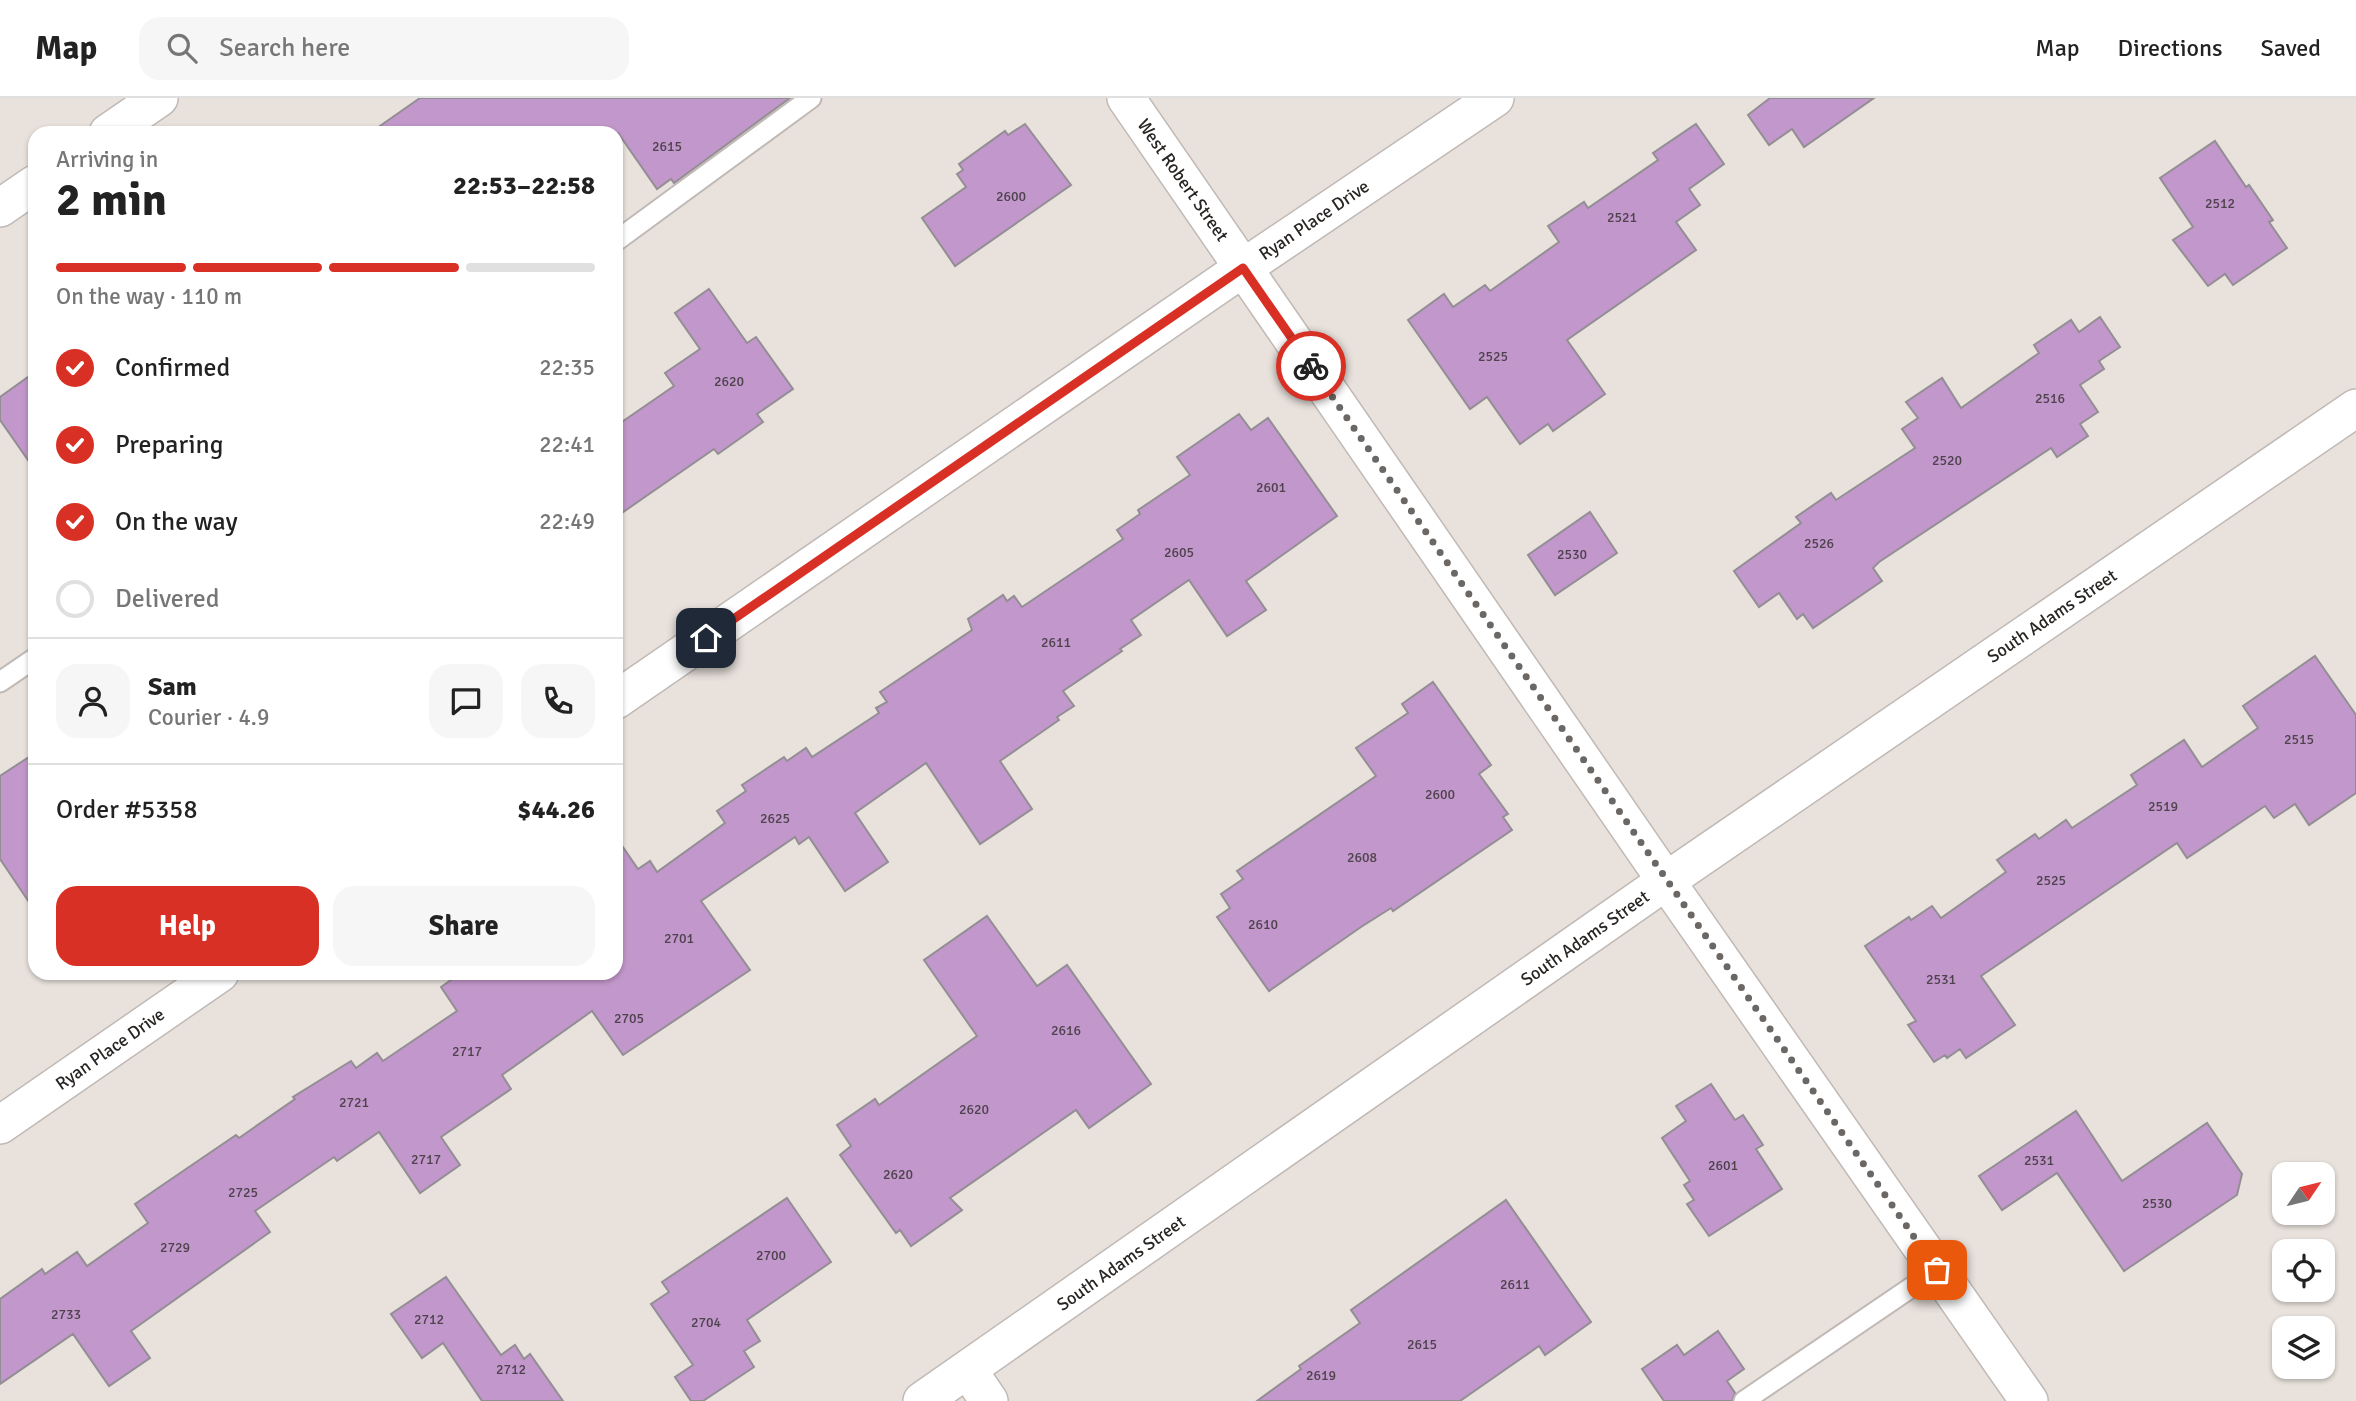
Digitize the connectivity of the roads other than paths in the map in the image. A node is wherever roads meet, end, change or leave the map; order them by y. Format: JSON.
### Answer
{"nodes":[{"id":1,"x":159,"y":98,"type":"edge"},
{"id":2,"x":811,"y":98,"type":"edge"},
{"id":3,"x":1126,"y":98,"type":"edge"},
{"id":4,"x":1495,"y":98,"type":"edge"},
{"id":5,"x":118,"y":126,"type":"edge"},
{"id":6,"x":28,"y":189,"type":"edge"},
{"id":7,"x":0,"y":208,"type":"edge"},
{"id":8,"x":623,"y":236,"type":"edge"},
{"id":9,"x":1243,"y":268,"type":"junction"},
{"id":10,"x":2356,"y":408,"type":"edge"},
{"id":11,"x":28,"y":663,"type":"edge"},
{"id":12,"x":0,"y":682,"type":"edge"},
{"id":13,"x":623,"y":695,"type":"edge"},
{"id":14,"x":1665,"y":881,"type":"junction"},
{"id":15,"x":210,"y":980,"type":"edge"},
{"id":16,"x":0,"y":1125,"type":"edge"},
{"id":17,"x":1937,"y":1270,"type":"junction"},
{"id":18,"x":968,"y":1370,"type":"junction"},
{"id":19,"x":922,"y":1401,"type":"edge"},
{"id":20,"x":989,"y":1401,"type":"edge"},
{"id":21,"x":1744,"y":1401,"type":"edge"},
{"id":22,"x":2029,"y":1401,"type":"edge"}],
"edges":[{"from":1,"to":5,"type":"street"},
{"from":2,"to":8,"type":"lane"},
{"from":3,"to":9,"type":"street","name":"West Robert Street"},
{"from":4,"to":9,"type":"street","name":"Ryan Place Drive"},
{"from":6,"to":7,"type":"street"},
{"from":9,"to":13,"type":"street","name":"Ryan Place Drive"},
{"from":9,"to":14,"type":"street","name":"West Robert Street"},
{"from":10,"to":14,"type":"street","name":"South Adams Street"},
{"from":11,"to":12,"type":"lane"},
{"from":14,"to":17,"type":"street","name":"West Robert Street"},
{"from":14,"to":18,"type":"street","name":"South Adams Street"},
{"from":15,"to":16,"type":"street","name":"Ryan Place Drive"},
{"from":17,"to":21,"type":"lane"},
{"from":17,"to":22,"type":"street","name":"West Robert Street"},
{"from":18,"to":19,"type":"street","name":"South Adams Street"},
{"from":18,"to":20,"type":"street"}]}
